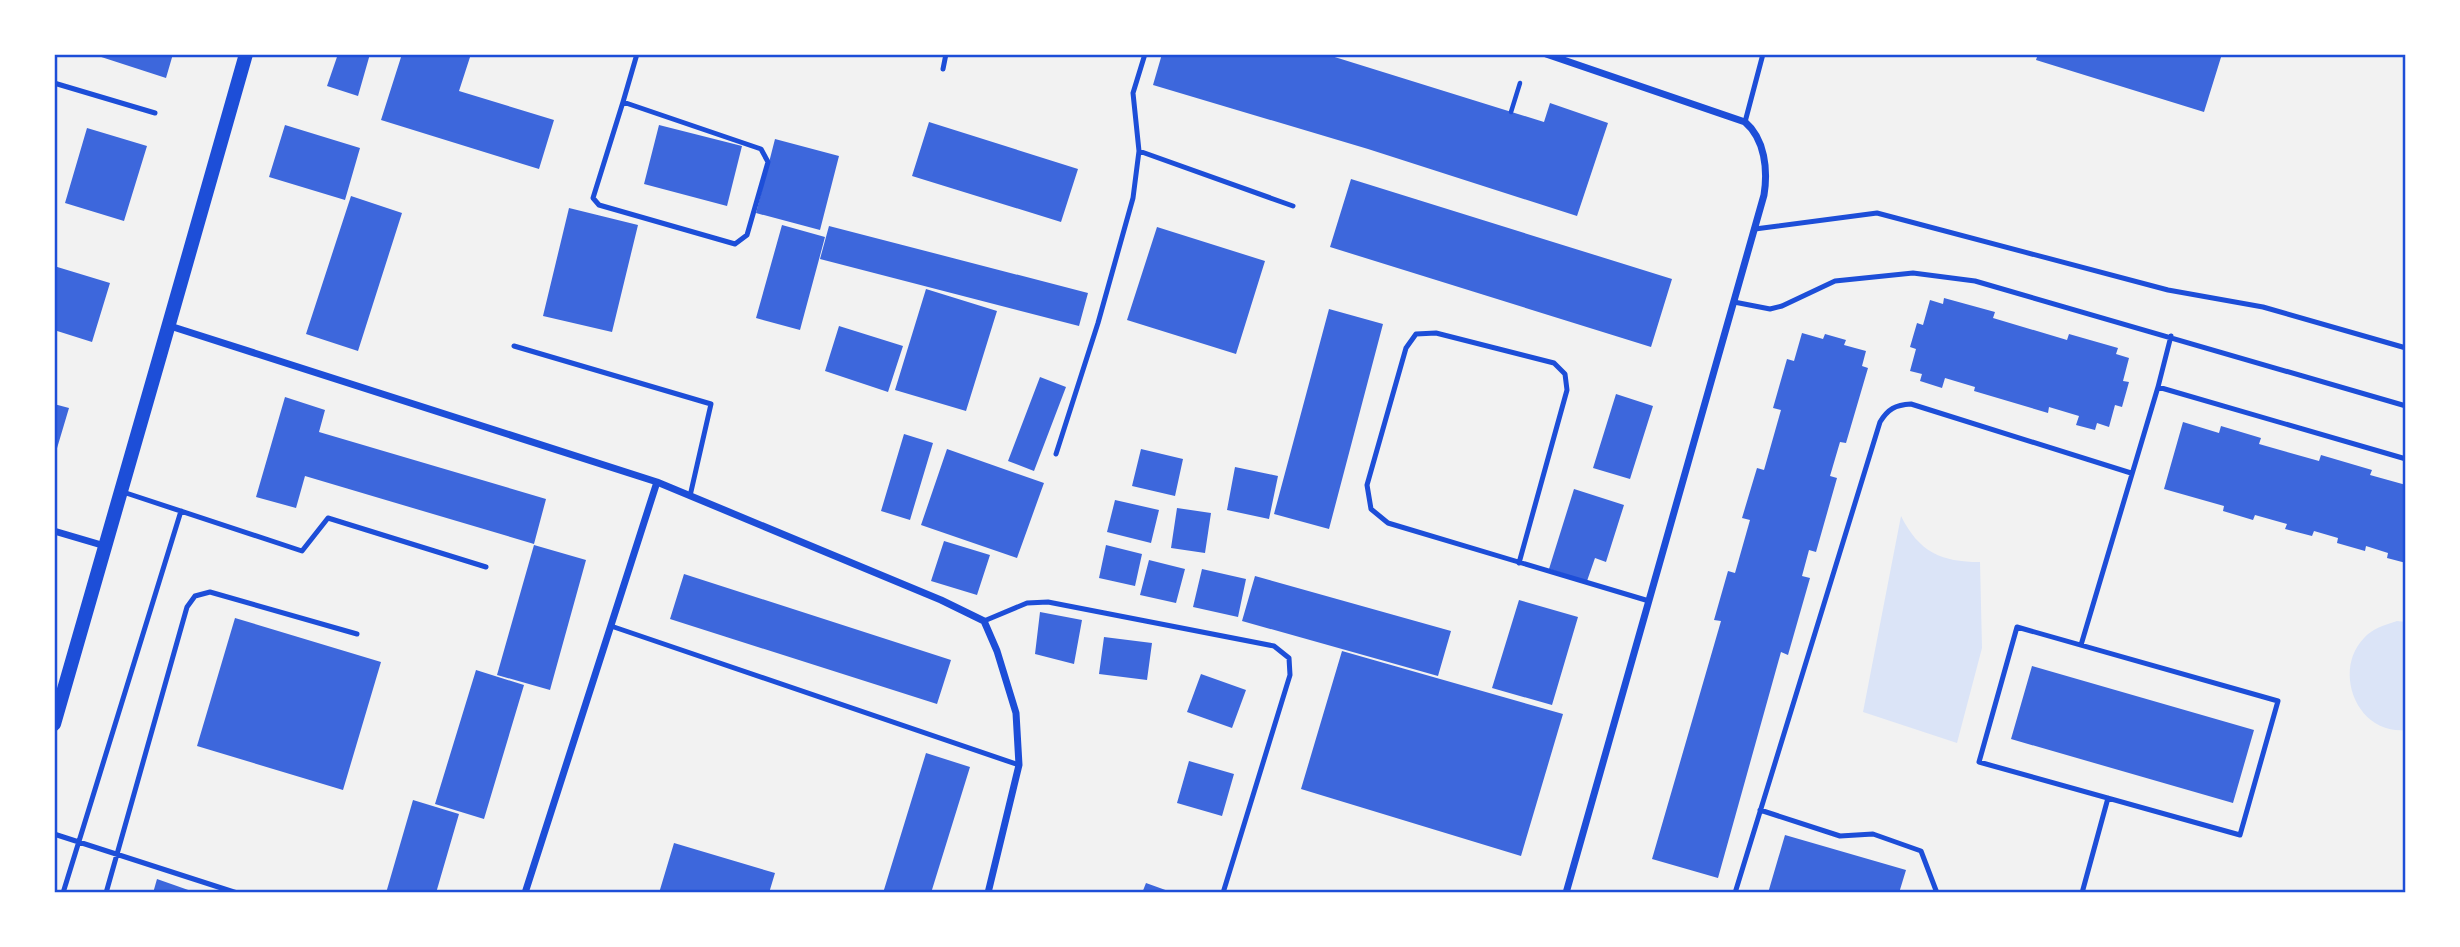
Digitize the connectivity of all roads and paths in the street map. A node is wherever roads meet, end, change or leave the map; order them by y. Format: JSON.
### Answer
{"nodes":[{"id":1,"x":246,"y":54,"type":"edge"},
{"id":2,"x":637,"y":54,"type":"edge"},
{"id":3,"x":946,"y":54,"type":"edge"},
{"id":4,"x":1145,"y":54,"type":"edge"},
{"id":5,"x":1546,"y":54,"type":"edge"},
{"id":6,"x":1763,"y":54,"type":"edge"},
{"id":7,"x":1555,"y":55,"type":"edge"},
{"id":8,"x":943,"y":69,"type":"dead end"},
{"id":9,"x":54,"y":82,"type":"edge"},
{"id":10,"x":1520,"y":83,"type":"dead end"},
{"id":11,"x":623,"y":102,"type":"junction"},
{"id":12,"x":1511,"y":112,"type":"dead end"},
{"id":13,"x":155,"y":113,"type":"dead end"},
{"id":14,"x":1745,"y":122,"type":"junction"},
{"id":15,"x":1139,"y":151,"type":"junction"},
{"id":16,"x":1293,"y":206,"type":"dead end"},
{"id":17,"x":1755,"y":229,"type":"junction"},
{"id":18,"x":1734,"y":302,"type":"junction"},
{"id":19,"x":170,"y":326,"type":"junction"},
{"id":20,"x":2171,"y":336,"type":"junction"},
{"id":21,"x":514,"y":346,"type":"dead end"},
{"id":22,"x":2406,"y":348,"type":"edge"},
{"id":23,"x":2158,"y":387,"type":"junction"},
{"id":24,"x":2406,"y":405,"type":"edge"},
{"id":25,"x":1056,"y":454,"type":"dead end"},
{"id":26,"x":2406,"y":459,"type":"edge"},
{"id":27,"x":2131,"y":473,"type":"junction"},
{"id":28,"x":657,"y":482,"type":"junction"},
{"id":29,"x":120,"y":491,"type":"junction"},
{"id":30,"x":690,"y":496,"type":"junction"},
{"id":31,"x":181,"y":511,"type":"junction"},
{"id":32,"x":54,"y":531,"type":"edge"},
{"id":33,"x":105,"y":546,"type":"junction"},
{"id":34,"x":1519,"y":563,"type":"junction"},
{"id":35,"x":486,"y":567,"type":"dead end"},
{"id":36,"x":1649,"y":601,"type":"junction"},
{"id":37,"x":984,"y":621,"type":"junction"},
{"id":38,"x":611,"y":626,"type":"junction"},
{"id":39,"x":357,"y":634,"type":"dead end"},
{"id":40,"x":2081,"y":645,"type":"junction"},
{"id":41,"x":54,"y":724,"type":"edge"},
{"id":42,"x":1019,"y":765,"type":"junction"},
{"id":43,"x":2108,"y":798,"type":"junction"},
{"id":44,"x":1760,"y":810,"type":"junction"},
{"id":45,"x":54,"y":834,"type":"edge"},
{"id":46,"x":79,"y":842,"type":"junction"},
{"id":47,"x":117,"y":855,"type":"junction"},
{"id":48,"x":63,"y":893,"type":"edge"},
{"id":49,"x":106,"y":893,"type":"edge"},
{"id":50,"x":237,"y":893,"type":"edge"},
{"id":51,"x":525,"y":893,"type":"edge"},
{"id":52,"x":988,"y":893,"type":"edge"},
{"id":53,"x":1223,"y":893,"type":"edge"},
{"id":54,"x":1566,"y":893,"type":"edge"},
{"id":55,"x":1735,"y":893,"type":"edge"},
{"id":56,"x":1937,"y":893,"type":"edge"},
{"id":57,"x":2082,"y":893,"type":"edge"}],
"edges":[{"from":1,"to":19,"type":"main road"},
{"from":2,"to":11,"type":"lane"},
{"from":3,"to":8,"type":"lane"},
{"from":4,"to":15,"type":"lane"},
{"from":5,"to":7,"type":"street"},
{"from":6,"to":14,"type":"lane"},
{"from":7,"to":14,"type":"street"},
{"from":9,"to":13,"type":"lane"},
{"from":10,"to":12,"type":"path"},
{"from":11,"to":11,"type":"lane"},
{"from":14,"to":17,"type":"street"},
{"from":15,"to":16,"type":"lane"},
{"from":15,"to":25,"type":"lane"},
{"from":17,"to":18,"type":"street"},
{"from":17,"to":22,"type":"lane"},
{"from":18,"to":20,"type":"lane"},
{"from":18,"to":36,"type":"street"},
{"from":19,"to":28,"type":"street"},
{"from":19,"to":29,"type":"main road"},
{"from":20,"to":23,"type":"lane"},
{"from":20,"to":24,"type":"lane"},
{"from":21,"to":30,"type":"lane"},
{"from":23,"to":26,"type":"lane"},
{"from":23,"to":27,"type":"lane"},
{"from":27,"to":40,"type":"lane"},
{"from":27,"to":44,"type":"lane"},
{"from":28,"to":30,"type":"street"},
{"from":28,"to":38,"type":"street"},
{"from":29,"to":31,"type":"lane"},
{"from":29,"to":33,"type":"main road"},
{"from":30,"to":37,"type":"street"},
{"from":31,"to":35,"type":"lane"},
{"from":31,"to":46,"type":"lane"},
{"from":32,"to":33,"type":"street"},
{"from":33,"to":41,"type":"main road"},
{"from":34,"to":34,"type":"lane"},
{"from":34,"to":36,"type":"lane"},
{"from":36,"to":54,"type":"street"},
{"from":37,"to":42,"type":"street"},
{"from":37,"to":53,"type":"lane"},
{"from":38,"to":42,"type":"lane"},
{"from":38,"to":51,"type":"street"},
{"from":39,"to":47,"type":"lane"},
{"from":40,"to":43,"type":"lane"},
{"from":40,"to":43,"type":"lane"},
{"from":42,"to":52,"type":"street"},
{"from":43,"to":57,"type":"lane"},
{"from":44,"to":55,"type":"lane"},
{"from":44,"to":56,"type":"lane"},
{"from":45,"to":46,"type":"lane"},
{"from":46,"to":47,"type":"lane"},
{"from":46,"to":48,"type":"lane"},
{"from":47,"to":49,"type":"lane"},
{"from":47,"to":50,"type":"lane"}]}
